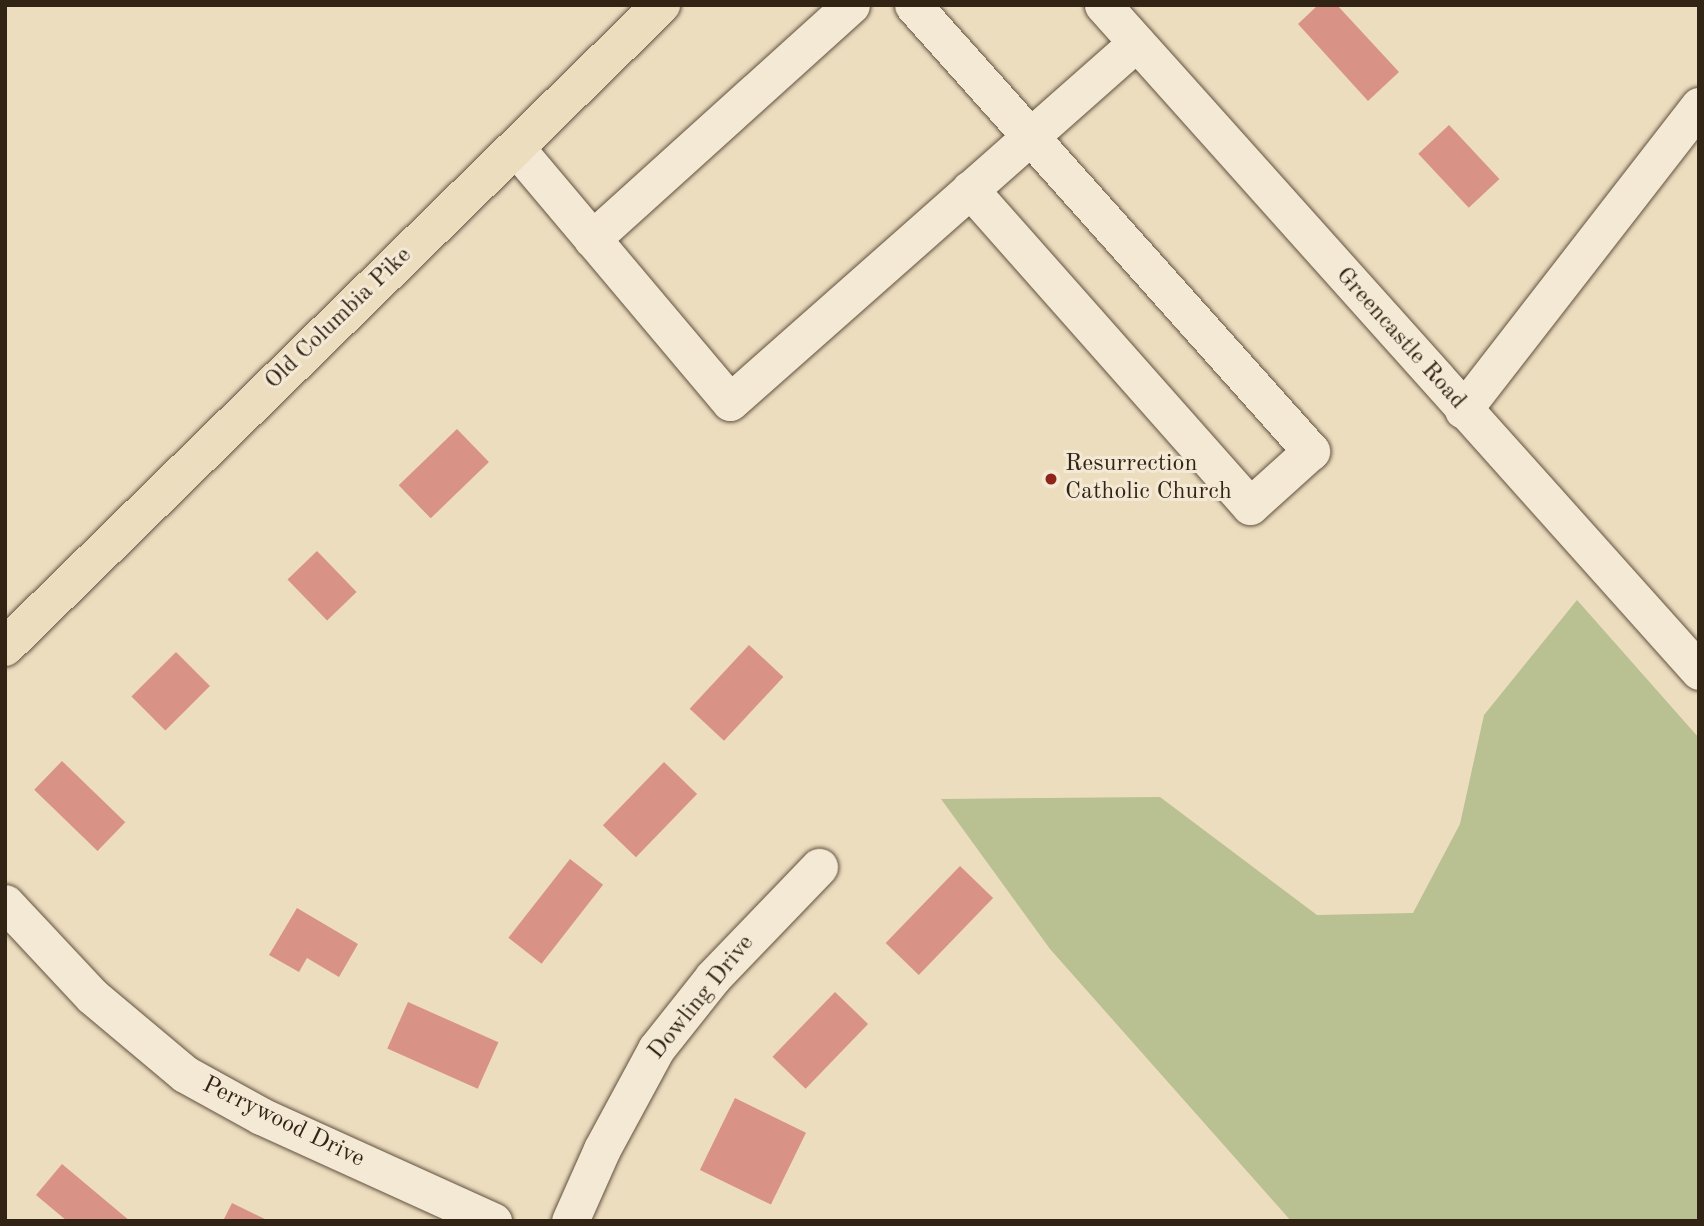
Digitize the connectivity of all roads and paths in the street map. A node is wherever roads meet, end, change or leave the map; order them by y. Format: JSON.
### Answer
{"nodes":[{"id":1,"x":661,"y":5,"type":"edge"},
{"id":2,"x":851,"y":5,"type":"edge"},
{"id":3,"x":913,"y":5,"type":"edge"},
{"id":4,"x":1103,"y":5,"type":"edge"},
{"id":5,"x":1136,"y":43,"type":"junction"},
{"id":6,"x":1699,"y":106,"type":"edge"},
{"id":7,"x":1029,"y":137,"type":"junction"},
{"id":8,"x":516,"y":148,"type":"junction"},
{"id":9,"x":970,"y":190,"type":"junction"},
{"id":10,"x":592,"y":239,"type":"junction"},
{"id":11,"x":1463,"y":410,"type":"junction"},
{"id":12,"x":9,"y":640,"type":"edge"},
{"id":13,"x":1699,"y":671,"type":"edge"},
{"id":14,"x":819,"y":867,"type":"dead end"},
{"id":15,"x":5,"y":903,"type":"edge"},
{"id":16,"x":493,"y":1221,"type":"edge"},
{"id":17,"x":570,"y":1221,"type":"edge"}],
"edges":[{"from":1,"to":8,"type":"main road","name":"Old Columbia Pike"},
{"from":2,"to":10,"type":"street"},
{"from":3,"to":7,"type":"street"},
{"from":4,"to":5,"type":"street","name":"Greencastle Road"},
{"from":5,"to":7,"type":"street"},
{"from":5,"to":11,"type":"street","name":"Greencastle Road"},
{"from":6,"to":11,"type":"street"},
{"from":7,"to":9,"type":"street"},
{"from":7,"to":9,"type":"street"},
{"from":8,"to":10,"type":"street"},
{"from":8,"to":12,"type":"main road","name":"Old Columbia Pike"},
{"from":9,"to":10,"type":"street"},
{"from":11,"to":13,"type":"street","name":"Greencastle Road"},
{"from":14,"to":17,"type":"street","name":"Dowling Drive"},
{"from":15,"to":16,"type":"street","name":"Perrywood Drive"}]}
